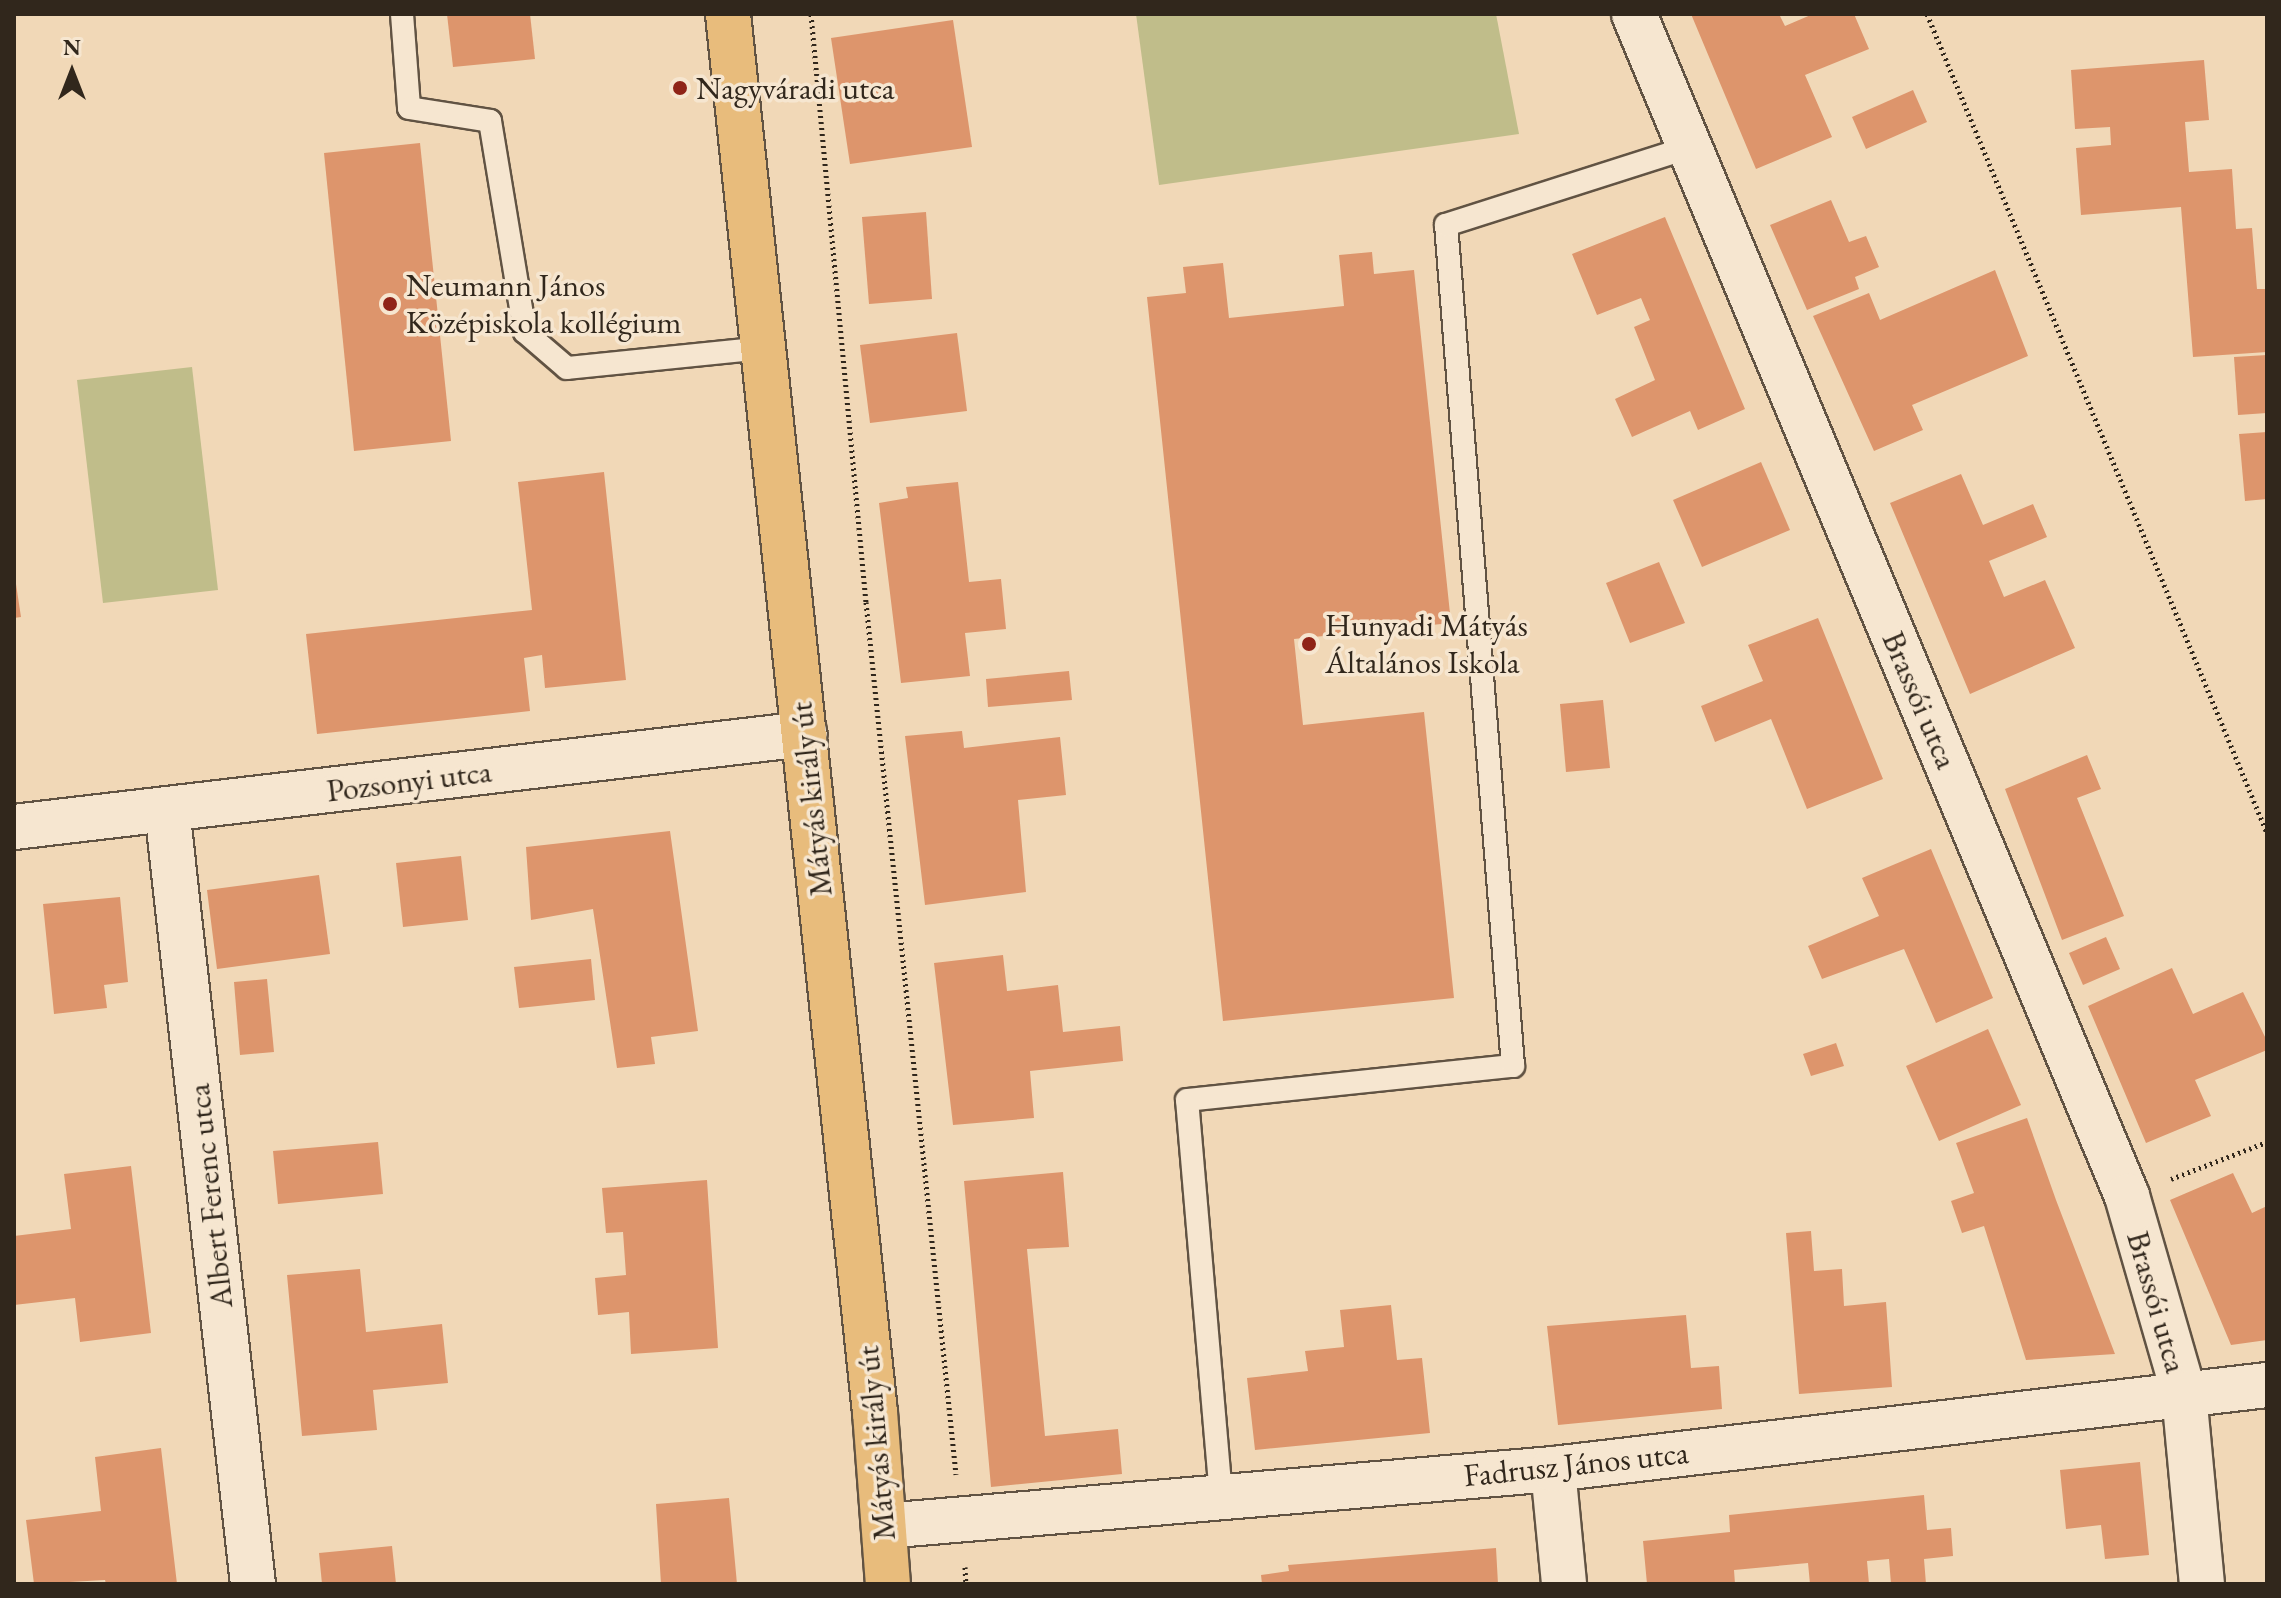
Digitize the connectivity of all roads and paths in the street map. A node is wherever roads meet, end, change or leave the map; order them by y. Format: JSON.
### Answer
{"nodes":[{"id":1,"x":402,"y":14,"type":"edge"},
{"id":2,"x":728,"y":14,"type":"edge"},
{"id":3,"x":811,"y":14,"type":"edge"},
{"id":4,"x":1634,"y":14,"type":"edge"},
{"id":5,"x":1927,"y":14,"type":"edge"},
{"id":6,"x":1690,"y":147,"type":"junction"},
{"id":7,"x":764,"y":348,"type":"junction"},
{"id":8,"x":805,"y":734,"type":"junction"},
{"id":9,"x":167,"y":809,"type":"junction"},
{"id":10,"x":14,"y":827,"type":"edge"},
{"id":11,"x":2267,"y":833,"type":"edge"},
{"id":12,"x":2267,"y":1142,"type":"edge"},
{"id":13,"x":2127,"y":1196,"type":"junction"},
{"id":14,"x":2267,"y":1385,"type":"edge"},
{"id":15,"x":2184,"y":1394,"type":"junction"},
{"id":16,"x":1553,"y":1469,"type":"junction"},
{"id":17,"x":1221,"y":1496,"type":"junction"},
{"id":18,"x":961,"y":1521,"type":"junction"},
{"id":19,"x":884,"y":1526,"type":"junction"},
{"id":20,"x":253,"y":1584,"type":"edge"},
{"id":21,"x":888,"y":1584,"type":"edge"},
{"id":22,"x":966,"y":1584,"type":"edge"},
{"id":23,"x":1564,"y":1584,"type":"edge"},
{"id":24,"x":2202,"y":1584,"type":"edge"}],
"edges":[{"from":1,"to":7,"type":"lane"},
{"from":2,"to":7,"type":"main road","name":"Mátyás király út"},
{"from":3,"to":18,"type":"path"},
{"from":4,"to":6,"type":"street","name":"Brassói utca"},
{"from":5,"to":11,"type":"path"},
{"from":6,"to":13,"type":"street","name":"Brassói utca"},
{"from":6,"to":17,"type":"lane"},
{"from":7,"to":8,"type":"main road","name":"Mátyás király út"},
{"from":8,"to":9,"type":"street","name":"Pozsonyi utca"},
{"from":8,"to":19,"type":"main road","name":"Mátyás király út"},
{"from":9,"to":10,"type":"street","name":"Pozsonyi utca"},
{"from":9,"to":20,"type":"street","name":"Albert Ferenc utca"},
{"from":12,"to":13,"type":"path"},
{"from":13,"to":15,"type":"street","name":"Brassói utca"},
{"from":14,"to":15,"type":"street","name":"Fadrusz János utca"},
{"from":15,"to":16,"type":"street","name":"Fadrusz János utca"},
{"from":15,"to":24,"type":"street","name":"Brassói utca"},
{"from":16,"to":17,"type":"street","name":"Fadrusz János utca"},
{"from":16,"to":23,"type":"street"},
{"from":17,"to":18,"type":"street","name":"Fadrusz János utca"},
{"from":18,"to":19,"type":"street","name":"Fadrusz János utca"},
{"from":18,"to":22,"type":"path"},
{"from":19,"to":21,"type":"main road","name":"Mátyás király út"}]}
